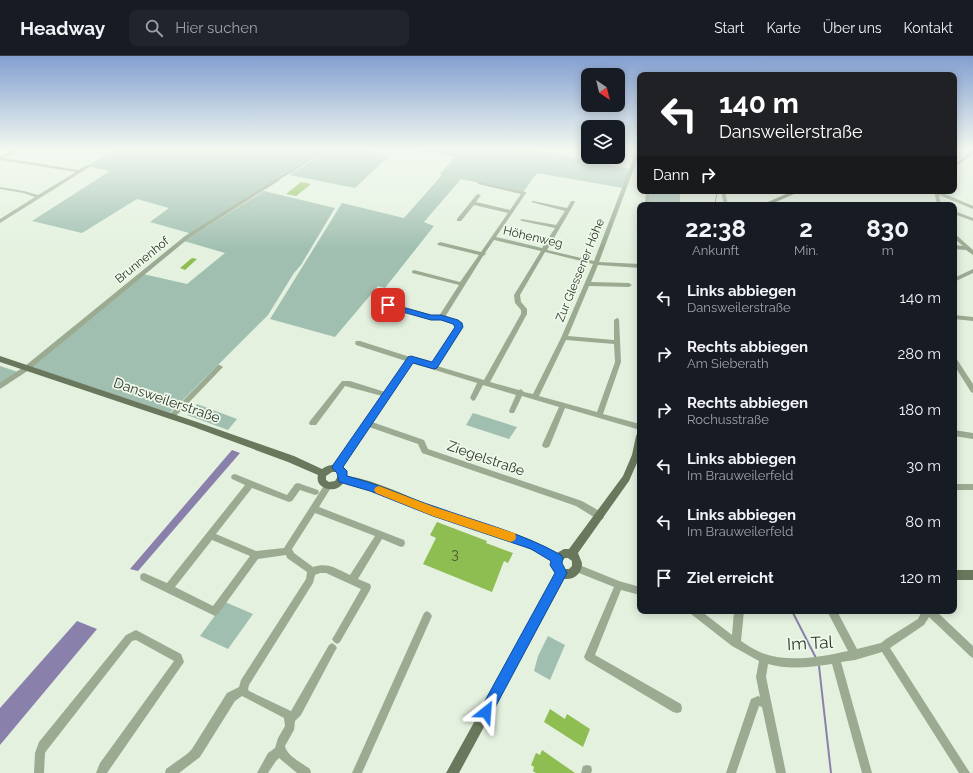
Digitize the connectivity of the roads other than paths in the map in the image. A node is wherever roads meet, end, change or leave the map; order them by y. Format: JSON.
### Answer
{"nodes":[{"id":1,"x":61,"y":182,"type":"edge"},
{"id":2,"x":274,"y":182,"type":"edge"},
{"id":3,"x":626,"y":182,"type":"edge"},
{"id":4,"x":480,"y":184,"type":"dead end"},
{"id":5,"x":0,"y":188,"type":"edge"},
{"id":6,"x":791,"y":194,"type":"edge"},
{"id":7,"x":941,"y":194,"type":"edge"},
{"id":8,"x":478,"y":195,"type":"dead end"},
{"id":9,"x":39,"y":197,"type":"junction"},
{"id":10,"x":533,"y":202,"type":"dead end"},
{"id":11,"x":573,"y":202,"type":"dead end"},
{"id":12,"x":771,"y":202,"type":"edge"},
{"id":13,"x":472,"y":203,"type":"junction"},
{"id":14,"x":973,"y":208,"type":"edge"},
{"id":15,"x":568,"y":210,"type":"junction"},
{"id":16,"x":511,"y":212,"type":"junction"},
{"id":17,"x":957,"y":213,"type":"edge"},
{"id":18,"x":459,"y":220,"type":"dead end"},
{"id":19,"x":522,"y":220,"type":"dead end"},
{"id":20,"x":973,"y":220,"type":"edge"},
{"id":21,"x":0,"y":221,"type":"edge"},
{"id":22,"x":557,"y":227,"type":"junction"},
{"id":23,"x":493,"y":238,"type":"junction"},
{"id":24,"x":957,"y":238,"type":"edge"},
{"id":25,"x":440,"y":244,"type":"dead end"},
{"id":26,"x":957,"y":247,"type":"edge"},
{"id":27,"x":967,"y":248,"type":"junction"},
{"id":28,"x":544,"y":250,"type":"junction"},
{"id":29,"x":973,"y":253,"type":"edge"},
{"id":30,"x":482,"y":254,"type":"junction"},
{"id":31,"x":596,"y":263,"type":"junction"},
{"id":32,"x":637,"y":266,"type":"edge"},
{"id":33,"x":973,"y":271,"type":"edge"},
{"id":34,"x":414,"y":272,"type":"dead end"},
{"id":35,"x":957,"y":279,"type":"edge"},
{"id":36,"x":462,"y":284,"type":"junction"},
{"id":37,"x":587,"y":284,"type":"junction"},
{"id":38,"x":629,"y":285,"type":"dead end"},
{"id":39,"x":388,"y":305,"type":"dead end"},
{"id":40,"x":957,"y":317,"type":"edge"},
{"id":41,"x":441,"y":318,"type":"junction"},
{"id":42,"x":973,"y":319,"type":"edge"},
{"id":43,"x":617,"y":320,"type":"dead end"},
{"id":44,"x":564,"y":338,"type":"junction"},
{"id":45,"x":617,"y":342,"type":"junction"},
{"id":46,"x":358,"y":343,"type":"dead end"},
{"id":47,"x":0,"y":359,"type":"edge"},
{"id":48,"x":411,"y":359,"type":"junction"},
{"id":49,"x":957,"y":365,"type":"edge"},
{"id":50,"x":434,"y":366,"type":"junction"},
{"id":51,"x":220,"y":367,"type":"dead end"},
{"id":52,"x":27,"y":368,"type":"junction"},
{"id":53,"x":484,"y":382,"type":"junction"},
{"id":54,"x":0,"y":386,"type":"edge"},
{"id":55,"x":973,"y":390,"type":"edge"},
{"id":56,"x":521,"y":392,"type":"junction"},
{"id":57,"x":386,"y":395,"type":"junction"},
{"id":58,"x":536,"y":396,"type":"junction"},
{"id":59,"x":473,"y":398,"type":"dead end"},
{"id":60,"x":563,"y":405,"type":"junction"},
{"id":61,"x":512,"y":411,"type":"dead end"},
{"id":62,"x":599,"y":415,"type":"junction"},
{"id":63,"x":172,"y":416,"type":"junction"},
{"id":64,"x":313,"y":423,"type":"dead end"},
{"id":65,"x":367,"y":423,"type":"junction"},
{"id":66,"x":637,"y":427,"type":"edge"},
{"id":67,"x":957,"y":434,"type":"edge"},
{"id":68,"x":973,"y":436,"type":"edge"},
{"id":69,"x":546,"y":445,"type":"dead end"},
{"id":70,"x":637,"y":457,"type":"edge"},
{"id":71,"x":337,"y":468,"type":"junction"},
{"id":72,"x":323,"y":473,"type":"junction"},
{"id":73,"x":235,"y":477,"type":"dead end"},
{"id":74,"x":342,"y":479,"type":"junction"},
{"id":75,"x":251,"y":484,"type":"junction"},
{"id":76,"x":328,"y":486,"type":"junction"},
{"id":77,"x":957,"y":487,"type":"edge"},
{"id":78,"x":973,"y":487,"type":"edge"},
{"id":79,"x":315,"y":492,"type":"dead end"},
{"id":80,"x":315,"y":509,"type":"junction"},
{"id":81,"x":600,"y":516,"type":"junction"},
{"id":82,"x":210,"y":535,"type":"junction"},
{"id":83,"x":380,"y":535,"type":"junction"},
{"id":84,"x":401,"y":543,"type":"dead end"},
{"id":85,"x":288,"y":551,"type":"junction"},
{"id":86,"x":256,"y":555,"type":"junction"},
{"id":87,"x":571,"y":555,"type":"junction"},
{"id":88,"x":557,"y":558,"type":"junction"},
{"id":89,"x":577,"y":568,"type":"junction"},
{"id":90,"x":311,"y":572,"type":"junction"},
{"id":91,"x":562,"y":573,"type":"junction"},
{"id":92,"x":957,"y":575,"type":"edge"},
{"id":93,"x":973,"y":575,"type":"edge"},
{"id":94,"x":144,"y":577,"type":"dead end"},
{"id":95,"x":352,"y":580,"type":"junction"},
{"id":96,"x":619,"y":585,"type":"junction"},
{"id":97,"x":168,"y":588,"type":"junction"},
{"id":98,"x":637,"y":590,"type":"edge"},
{"id":99,"x":698,"y":614,"type":"edge"},
{"id":100,"x":739,"y":614,"type":"edge"},
{"id":101,"x":834,"y":614,"type":"edge"},
{"id":102,"x":926,"y":614,"type":"edge"},
{"id":103,"x":931,"y":614,"type":"edge"},
{"id":104,"x":427,"y":616,"type":"dead end"},
{"id":105,"x":736,"y":643,"type":"junction"},
{"id":106,"x":884,"y":647,"type":"junction"},
{"id":107,"x":973,"y":653,"type":"edge"},
{"id":108,"x":855,"y":655,"type":"junction"},
{"id":109,"x":764,"y":659,"type":"junction"},
{"id":110,"x":835,"y":659,"type":"junction"},
{"id":111,"x":243,"y":690,"type":"junction"},
{"id":112,"x":766,"y":703,"type":"junction"},
{"id":113,"x":677,"y":708,"type":"dead end"},
{"id":114,"x":290,"y":720,"type":"junction"},
{"id":115,"x":280,"y":750,"type":"junction"},
{"id":116,"x":39,"y":773,"type":"edge"},
{"id":117,"x":101,"y":773,"type":"edge"},
{"id":118,"x":170,"y":773,"type":"edge"},
{"id":119,"x":262,"y":773,"type":"edge"},
{"id":120,"x":306,"y":773,"type":"edge"},
{"id":121,"x":357,"y":773,"type":"edge"},
{"id":122,"x":452,"y":773,"type":"edge"},
{"id":123,"x":731,"y":773,"type":"edge"},
{"id":124,"x":781,"y":773,"type":"edge"},
{"id":125,"x":867,"y":773,"type":"edge"},
{"id":126,"x":965,"y":773,"type":"edge"}],
"edges":[{"from":1,"to":9,"type":"street"},
{"from":2,"to":52,"type":"street","name":"Brunnenhof"},
{"from":3,"to":31,"type":"street","name":"Zur Glessener Höhe"},
{"from":4,"to":16,"type":"street"},
{"from":5,"to":9,"type":"street"},
{"from":6,"to":12,"type":"main road"},
{"from":7,"to":14,"type":"street"},
{"from":8,"to":13,"type":"street"},
{"from":9,"to":21,"type":"street"},
{"from":10,"to":15,"type":"street"},
{"from":11,"to":15,"type":"street"},
{"from":13,"to":16,"type":"street"},
{"from":13,"to":18,"type":"street"},
{"from":15,"to":22,"type":"street"},
{"from":16,"to":23,"type":"street"},
{"from":17,"to":20,"type":"street"},
{"from":19,"to":22,"type":"street"},
{"from":22,"to":28,"type":"street"},
{"from":23,"to":28,"type":"street","name":"Höhenweg"},
{"from":23,"to":30,"type":"street"},
{"from":24,"to":27,"type":"street"},
{"from":25,"to":30,"type":"street"},
{"from":26,"to":27,"type":"street"},
{"from":27,"to":29,"type":"street"},
{"from":28,"to":31,"type":"street","name":"Höhenweg"},
{"from":28,"to":53,"type":"street"},
{"from":30,"to":36,"type":"street"},
{"from":31,"to":32,"type":"street","name":"Höhenweg"},
{"from":31,"to":37,"type":"street","name":"Zur Glessener Höhe"},
{"from":33,"to":35,"type":"street"},
{"from":34,"to":36,"type":"street"},
{"from":36,"to":41,"type":"street"},
{"from":37,"to":38,"type":"street"},
{"from":37,"to":44,"type":"street","name":"Zur Glessener Höhe"},
{"from":39,"to":41,"type":"street"},
{"from":40,"to":42,"type":"street"},
{"from":41,"to":50,"type":"street"},
{"from":43,"to":45,"type":"street"},
{"from":44,"to":45,"type":"street"},
{"from":44,"to":58,"type":"street","name":"Zur Glessener Höhe"},
{"from":45,"to":62,"type":"street"},
{"from":46,"to":48,"type":"street"},
{"from":47,"to":52,"type":"main road","name":"Dansweilerstraße"},
{"from":48,"to":50,"type":"street"},
{"from":48,"to":57,"type":"street"},
{"from":49,"to":55,"type":"street"},
{"from":50,"to":53,"type":"street"},
{"from":51,"to":63,"type":"street"},
{"from":52,"to":54,"type":"street","name":"Brunnenhof"},
{"from":52,"to":63,"type":"main road","name":"Dansweilerstraße"},
{"from":53,"to":56,"type":"street"},
{"from":53,"to":59,"type":"street"},
{"from":56,"to":58,"type":"street"},
{"from":56,"to":61,"type":"street"},
{"from":57,"to":64,"type":"street"},
{"from":57,"to":65,"type":"street"},
{"from":58,"to":60,"type":"street"},
{"from":60,"to":62,"type":"street"},
{"from":60,"to":69,"type":"street"},
{"from":62,"to":66,"type":"street"},
{"from":63,"to":72,"type":"main road","name":"Dansweilerstraße"},
{"from":65,"to":71,"type":"street"},
{"from":65,"to":81,"type":"street","name":"Ziegelstraße"},
{"from":67,"to":68,"type":"street"},
{"from":70,"to":81,"type":"main road"},
{"from":71,"to":72,"type":"main road"},
{"from":71,"to":74,"type":"main road"},
{"from":72,"to":76,"type":"main road"},
{"from":73,"to":75,"type":"street"},
{"from":74,"to":76,"type":"main road"},
{"from":74,"to":88,"type":"main road"},
{"from":75,"to":79,"type":"street"},
{"from":75,"to":82,"type":"street"},
{"from":76,"to":80,"type":"street"},
{"from":77,"to":78,"type":"street"},
{"from":80,"to":83,"type":"street"},
{"from":80,"to":85,"type":"street"},
{"from":81,"to":87,"type":"main road"},
{"from":82,"to":86,"type":"street"},
{"from":82,"to":97,"type":"street"},
{"from":83,"to":84,"type":"street"},
{"from":83,"to":95,"type":"street"},
{"from":85,"to":86,"type":"street"},
{"from":85,"to":90,"type":"street"},
{"from":86,"to":97,"type":"street"},
{"from":87,"to":88,"type":"main road"},
{"from":87,"to":89,"type":"main road"},
{"from":88,"to":91,"type":"main road"},
{"from":89,"to":91,"type":"main road"},
{"from":89,"to":96,"type":"street"},
{"from":90,"to":95,"type":"street"},
{"from":90,"to":111,"type":"street"},
{"from":91,"to":122,"type":"main road"},
{"from":92,"to":93,"type":"main road"},
{"from":94,"to":97,"type":"street"},
{"from":95,"to":114,"type":"street"},
{"from":96,"to":98,"type":"street"},
{"from":96,"to":113,"type":"street"},
{"from":99,"to":105,"type":"street","name":"Im Tal"},
{"from":100,"to":105,"type":"street"},
{"from":101,"to":108,"type":"street"},
{"from":102,"to":106,"type":"street","name":"Im Tal"},
{"from":103,"to":107,"type":"street"},
{"from":104,"to":121,"type":"street"},
{"from":105,"to":109,"type":"street","name":"Im Tal"},
{"from":106,"to":108,"type":"street","name":"Im Tal"},
{"from":106,"to":126,"type":"street"},
{"from":108,"to":110,"type":"street","name":"Im Tal"},
{"from":109,"to":110,"type":"street","name":"Im Tal"},
{"from":109,"to":112,"type":"street"},
{"from":110,"to":125,"type":"street"},
{"from":111,"to":114,"type":"street"},
{"from":111,"to":118,"type":"street"},
{"from":112,"to":123,"type":"street"},
{"from":112,"to":124,"type":"street"},
{"from":114,"to":115,"type":"street"},
{"from":115,"to":119,"type":"street"},
{"from":115,"to":120,"type":"street"},
{"from":116,"to":117,"type":"street"}]}
